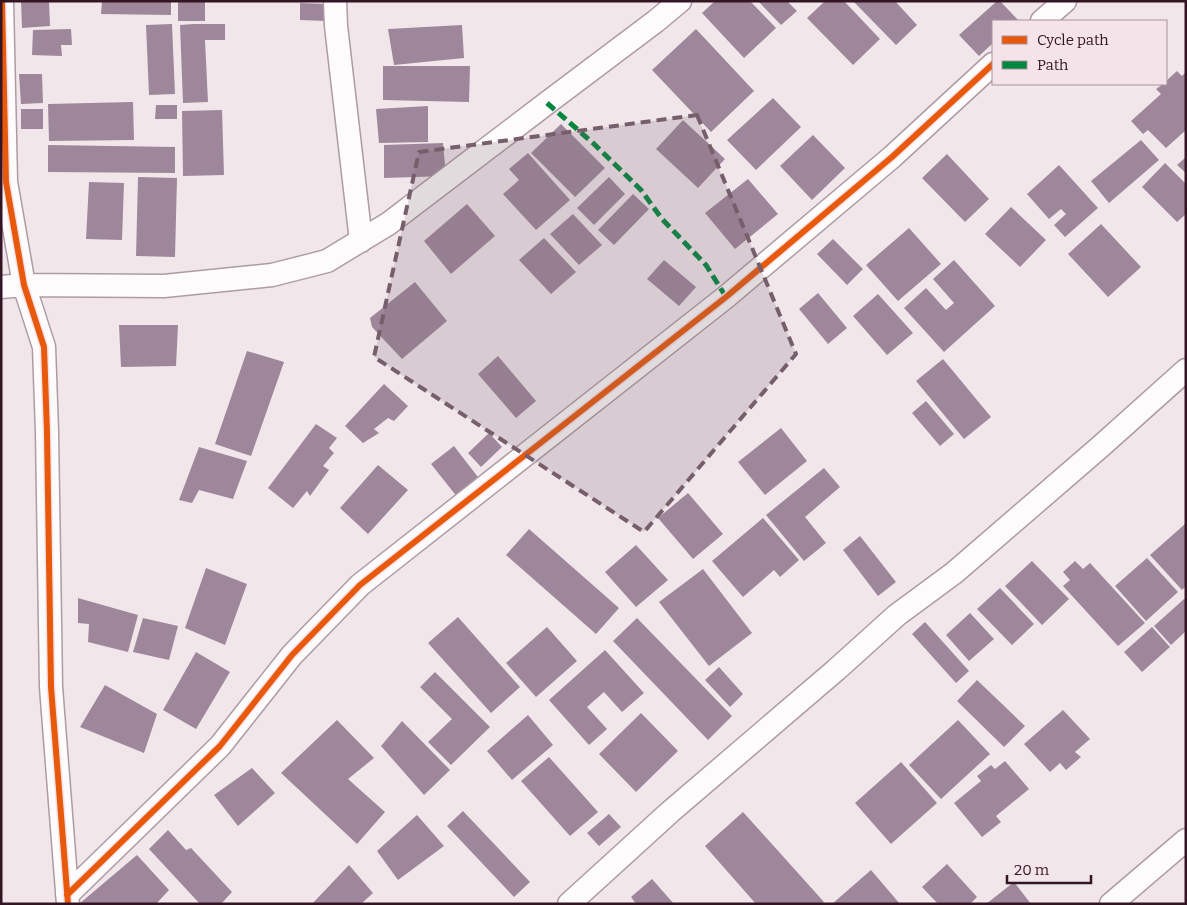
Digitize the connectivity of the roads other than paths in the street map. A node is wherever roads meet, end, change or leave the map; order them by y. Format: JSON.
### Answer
{"nodes":[{"id":1,"x":2,"y":1,"type":"edge"},
{"id":2,"x":335,"y":1,"type":"edge"},
{"id":3,"x":680,"y":1,"type":"edge"},
{"id":4,"x":1065,"y":1,"type":"edge"},
{"id":5,"x":1043,"y":20,"type":"edge"},
{"id":6,"x":992,"y":65,"type":"edge"},
{"id":7,"x":360,"y":242,"type":"junction"},
{"id":8,"x":24,"y":285,"type":"junction"},
{"id":9,"x":1,"y":287,"type":"edge"},
{"id":10,"x":1186,"y":370,"type":"edge"},
{"id":11,"x":1186,"y":840,"type":"edge"},
{"id":12,"x":68,"y":899,"type":"edge"},
{"id":13,"x":569,"y":904,"type":"edge"},
{"id":14,"x":1111,"y":904,"type":"edge"}],
"edges":[{"from":1,"to":8,"type":"street"},
{"from":2,"to":7,"type":"street"},
{"from":3,"to":7,"type":"street"},
{"from":4,"to":5,"type":"street"},
{"from":6,"to":12,"type":"street"},
{"from":7,"to":8,"type":"street"},
{"from":8,"to":9,"type":"street"},
{"from":8,"to":12,"type":"street"},
{"from":10,"to":13,"type":"street"},
{"from":11,"to":14,"type":"street"}]}
